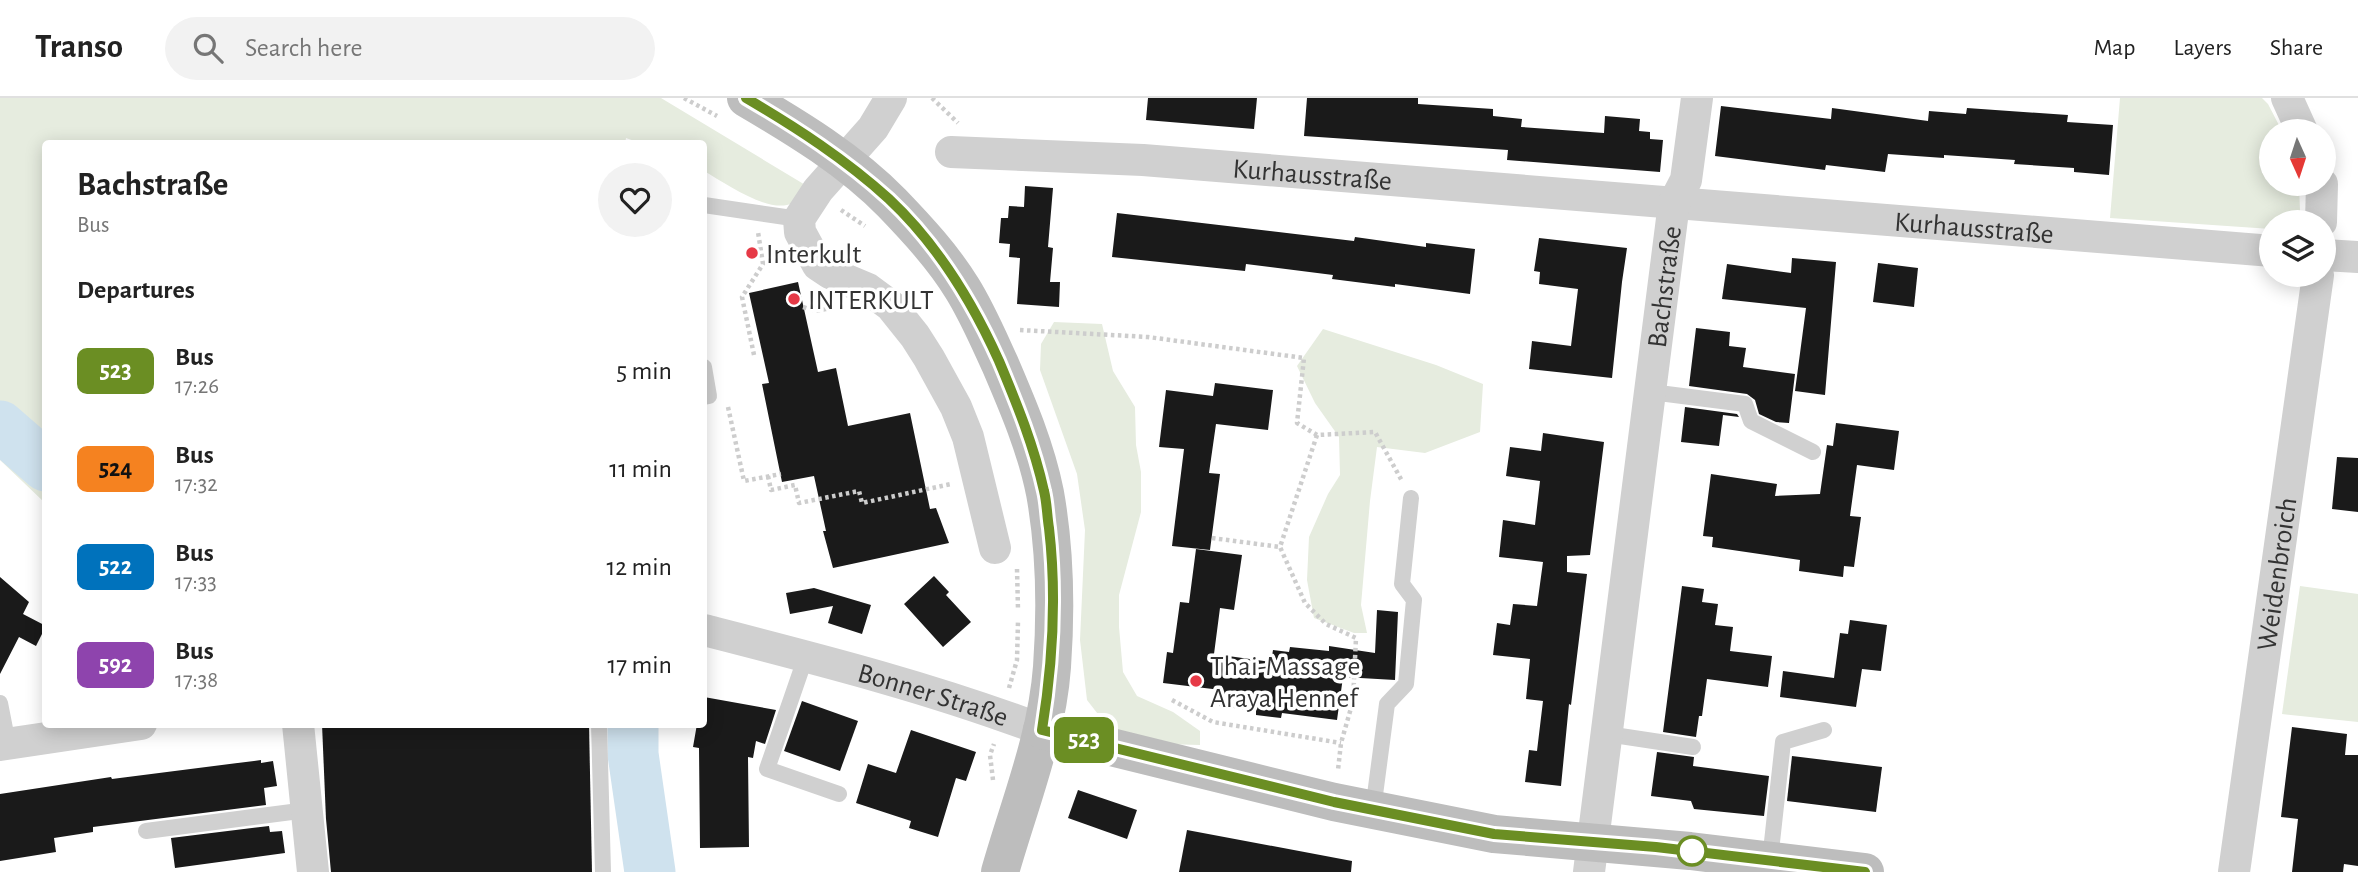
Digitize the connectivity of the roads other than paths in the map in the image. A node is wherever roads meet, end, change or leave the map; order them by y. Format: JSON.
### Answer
{"nodes":[{"id":1,"x":891,"y":98,"type":"edge"},
{"id":2,"x":1697,"y":98,"type":"edge"},
{"id":3,"x":2287,"y":98,"type":"edge"},
{"id":4,"x":733,"y":108,"type":"edge"},
{"id":5,"x":2297,"y":119,"type":"edge"},
{"id":6,"x":951,"y":152,"type":"dead end"},
{"id":7,"x":844,"y":162,"type":"junction"},
{"id":8,"x":1674,"y":203,"type":"junction"},
{"id":9,"x":707,"y":205,"type":"edge"},
{"id":10,"x":799,"y":219,"type":"junction"},
{"id":11,"x":2259,"y":250,"type":"edge"},
{"id":12,"x":2336,"y":256,"type":"edge"},
{"id":13,"x":2358,"y":257,"type":"edge"},
{"id":14,"x":2316,"y":287,"type":"edge"},
{"id":15,"x":1651,"y":392,"type":"junction"},
{"id":16,"x":1813,"y":452,"type":"dead end"},
{"id":17,"x":1411,"y":498,"type":"road end"},
{"id":18,"x":1006,"y":555,"type":"road end"},
{"id":19,"x":707,"y":630,"type":"edge"},
{"id":20,"x":806,"y":656,"type":"junction"},
{"id":21,"x":0,"y":703,"type":"edge"},
{"id":22,"x":115,"y":728,"type":"edge"},
{"id":23,"x":298,"y":728,"type":"edge"},
{"id":24,"x":599,"y":728,"type":"edge"},
{"id":25,"x":1042,"y":730,"type":"junction"},
{"id":26,"x":1824,"y":730,"type":"dead end"},
{"id":27,"x":1606,"y":734,"type":"junction"},
{"id":28,"x":4,"y":745,"type":"edge"},
{"id":29,"x":1693,"y":747,"type":"dead end"},
{"id":30,"x":839,"y":794,"type":"dead end"},
{"id":31,"x":307,"y":810,"type":"junction"},
{"id":32,"x":1373,"y":810,"type":"junction"},
{"id":33,"x":146,"y":831,"type":"dead end"},
{"id":34,"x":1590,"y":858,"type":"edge"},
{"id":35,"x":1770,"y":860,"type":"junction"},
{"id":36,"x":1825,"y":870,"type":"edge"},
{"id":37,"x":313,"y":872,"type":"edge"},
{"id":38,"x":603,"y":872,"type":"edge"},
{"id":39,"x":1000,"y":872,"type":"edge"},
{"id":40,"x":1865,"y":872,"type":"edge"},
{"id":41,"x":2234,"y":872,"type":"edge"}],
"edges":[{"from":1,"to":7,"type":"street"},
{"from":2,"to":8,"type":"street"},
{"from":3,"to":5,"type":"street"},
{"from":4,"to":7,"type":"main road"},
{"from":6,"to":8,"type":"street","name":"Kurhausstraße"},
{"from":7,"to":10,"type":"street"},
{"from":7,"to":25,"type":"main road"},
{"from":8,"to":11,"type":"street","name":"Kurhausstraße"},
{"from":8,"to":15,"type":"street","name":"Bachstraße"},
{"from":9,"to":10,"type":"lane"},
{"from":10,"to":18,"type":"street"},
{"from":12,"to":13,"type":"street"},
{"from":14,"to":41,"type":"street","name":"Weidenbroich"},
{"from":15,"to":16,"type":"lane"},
{"from":15,"to":27,"type":"street","name":"Bachstraße"},
{"from":17,"to":32,"type":"lane"},
{"from":19,"to":20,"type":"street","name":"Bonner Straße"},
{"from":20,"to":25,"type":"street","name":"Bonner Straße"},
{"from":20,"to":30,"type":"lane"},
{"from":21,"to":28,"type":"lane"},
{"from":22,"to":28,"type":"street"},
{"from":23,"to":31,"type":"street"},
{"from":24,"to":38,"type":"lane"},
{"from":25,"to":32,"type":"main road","name":"Bonner Straße"},
{"from":25,"to":39,"type":"main road"},
{"from":26,"to":35,"type":"lane"},
{"from":27,"to":29,"type":"lane"},
{"from":27,"to":34,"type":"street","name":"Bachstraße"},
{"from":31,"to":33,"type":"lane"},
{"from":31,"to":37,"type":"street"},
{"from":32,"to":34,"type":"main road","name":"Bonner Straße"},
{"from":34,"to":35,"type":"main road","name":"Bonner Straße"},
{"from":35,"to":36,"type":"main road","name":"Bonner Straße"},
{"from":36,"to":40,"type":"main road","name":"Bonner Straße"}]}
